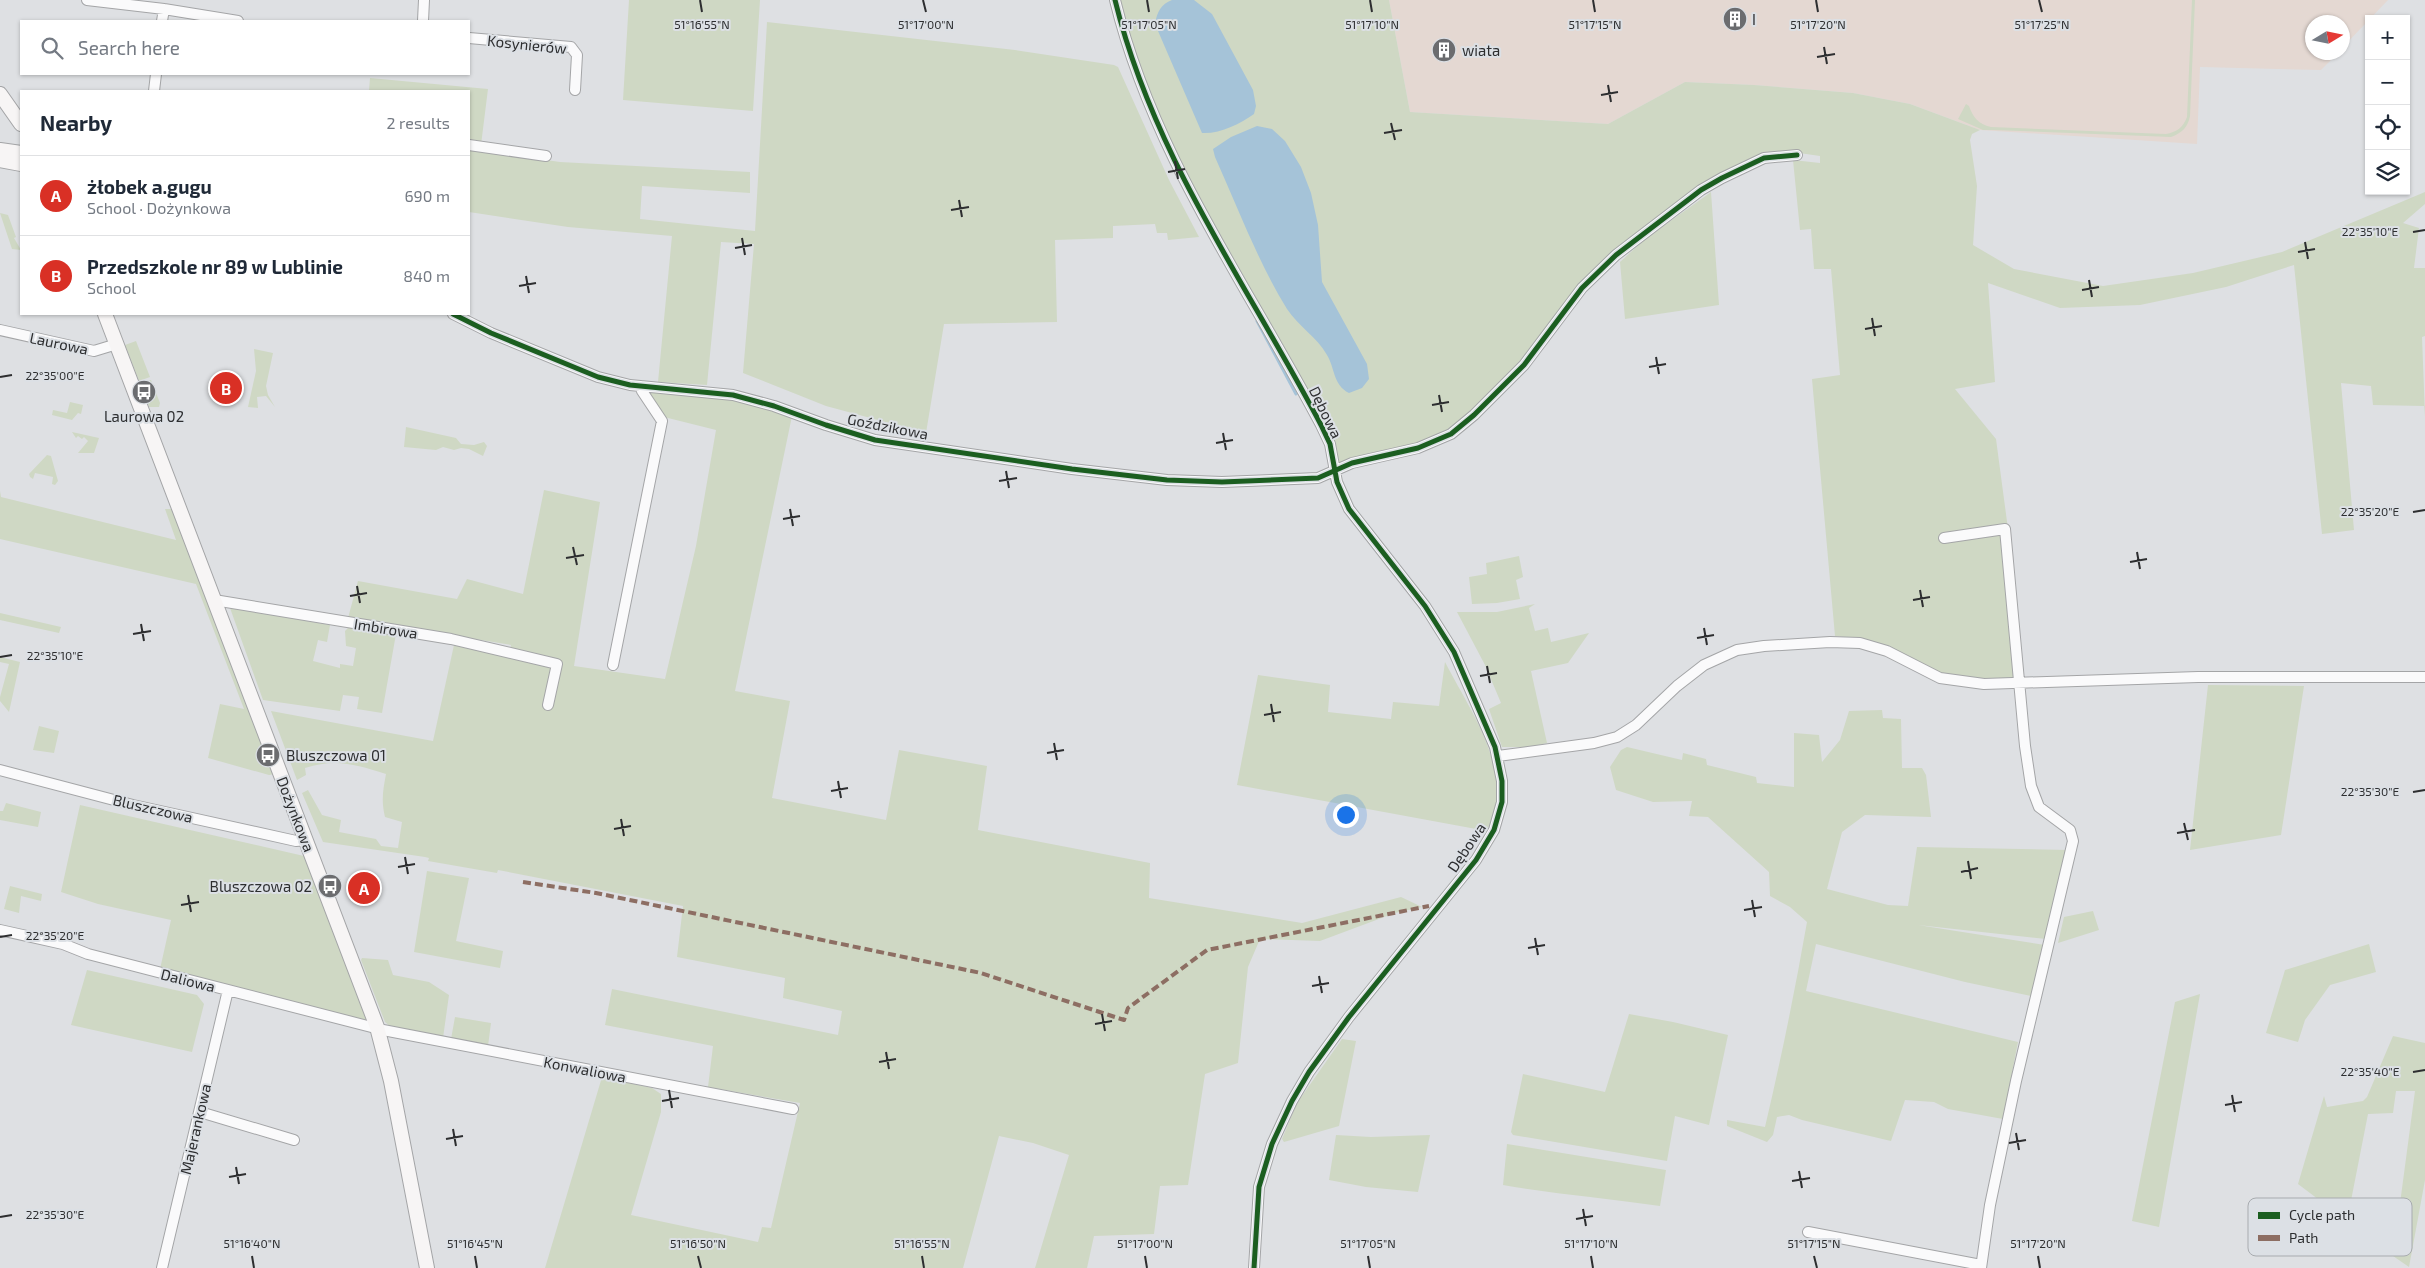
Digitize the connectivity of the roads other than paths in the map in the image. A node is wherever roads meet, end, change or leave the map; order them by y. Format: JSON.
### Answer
{"nodes":[{"id":1,"x":87,"y":0,"type":"edge"},
{"id":2,"x":424,"y":0,"type":"edge"},
{"id":3,"x":1115,"y":0,"type":"edge"},
{"id":4,"x":164,"y":9,"type":"junction"},
{"id":5,"x":162,"y":20,"type":"edge"},
{"id":6,"x":232,"y":20,"type":"edge"},
{"id":7,"x":423,"y":20,"type":"edge"},
{"id":8,"x":470,"y":38,"type":"edge"},
{"id":9,"x":156,"y":75,"type":"edge"},
{"id":10,"x":154,"y":90,"type":"edge"},
{"id":11,"x":575,"y":90,"type":"dead end"},
{"id":12,"x":0,"y":94,"type":"edge"},
{"id":13,"x":20,"y":123,"type":"edge"},
{"id":14,"x":470,"y":145,"type":"edge"},
{"id":15,"x":0,"y":150,"type":"edge"},
{"id":16,"x":20,"y":154,"type":"edge"},
{"id":17,"x":546,"y":156,"type":"dead end"},
{"id":18,"x":1797,"y":156,"type":"dead end"},
{"id":19,"x":0,"y":160,"type":"edge"},
{"id":20,"x":106,"y":315,"type":"edge"},
{"id":21,"x":455,"y":315,"type":"edge"},
{"id":22,"x":0,"y":330,"type":"edge"},
{"id":23,"x":117,"y":344,"type":"junction"},
{"id":24,"x":641,"y":386,"type":"junction"},
{"id":25,"x":1335,"y":471,"type":"junction"},
{"id":26,"x":1944,"y":538,"type":"dead end"},
{"id":27,"x":214,"y":600,"type":"junction"},
{"id":28,"x":613,"y":664,"type":"dead end"},
{"id":29,"x":2425,"y":677,"type":"edge"},
{"id":30,"x":2021,"y":683,"type":"junction"},
{"id":31,"x":548,"y":705,"type":"dead end"},
{"id":32,"x":1498,"y":756,"type":"junction"},
{"id":33,"x":0,"y":770,"type":"edge"},
{"id":34,"x":306,"y":840,"type":"junction"},
{"id":35,"x":0,"y":930,"type":"edge"},
{"id":36,"x":228,"y":990,"type":"junction"},
{"id":37,"x":377,"y":1027,"type":"junction"},
{"id":38,"x":793,"y":1109,"type":"dead end"},
{"id":39,"x":200,"y":1112,"type":"junction"},
{"id":40,"x":294,"y":1140,"type":"dead end"},
{"id":41,"x":1808,"y":1232,"type":"dead end"},
{"id":42,"x":1981,"y":1266,"type":"edge"},
{"id":43,"x":162,"y":1268,"type":"edge"},
{"id":44,"x":427,"y":1268,"type":"edge"},
{"id":45,"x":1254,"y":1268,"type":"edge"}],
"edges":[{"from":1,"to":4,"type":"street"},
{"from":2,"to":7,"type":"street"},
{"from":3,"to":25,"type":"street","name":"Dębowa"},
{"from":4,"to":5,"type":"street"},
{"from":4,"to":6,"type":"street"},
{"from":8,"to":11,"type":"street","name":"Kosynierów"},
{"from":9,"to":10,"type":"street"},
{"from":12,"to":13,"type":"street"},
{"from":14,"to":17,"type":"street"},
{"from":15,"to":16,"type":"street"},
{"from":16,"to":19,"type":"street"},
{"from":18,"to":25,"type":"street","name":"Goździkowa"},
{"from":20,"to":23,"type":"street","name":"Dożynkowa"},
{"from":21,"to":24,"type":"street","name":"Goździkowa"},
{"from":22,"to":23,"type":"street","name":"Laurowa"},
{"from":23,"to":27,"type":"street","name":"Dożynkowa"},
{"from":24,"to":25,"type":"street","name":"Goździkowa"},
{"from":24,"to":28,"type":"street"},
{"from":25,"to":32,"type":"street","name":"Dębowa"},
{"from":26,"to":30,"type":"street"},
{"from":27,"to":31,"type":"street","name":"Imbirowa"},
{"from":27,"to":34,"type":"street","name":"Dożynkowa"},
{"from":29,"to":30,"type":"street"},
{"from":30,"to":32,"type":"street"},
{"from":30,"to":42,"type":"street"},
{"from":32,"to":45,"type":"street","name":"Dębowa"},
{"from":33,"to":34,"type":"street","name":"Bluszczowa"},
{"from":34,"to":37,"type":"street","name":"Dożynkowa"},
{"from":35,"to":36,"type":"street","name":"Daliowa"},
{"from":36,"to":37,"type":"street","name":"Daliowa"},
{"from":36,"to":39,"type":"street","name":"Majerankowa"},
{"from":37,"to":38,"type":"street","name":"Konwaliowa"},
{"from":37,"to":44,"type":"street","name":"Dożynkowa"},
{"from":39,"to":40,"type":"street"},
{"from":39,"to":43,"type":"street","name":"Majerankowa"},
{"from":41,"to":42,"type":"street"}]}
